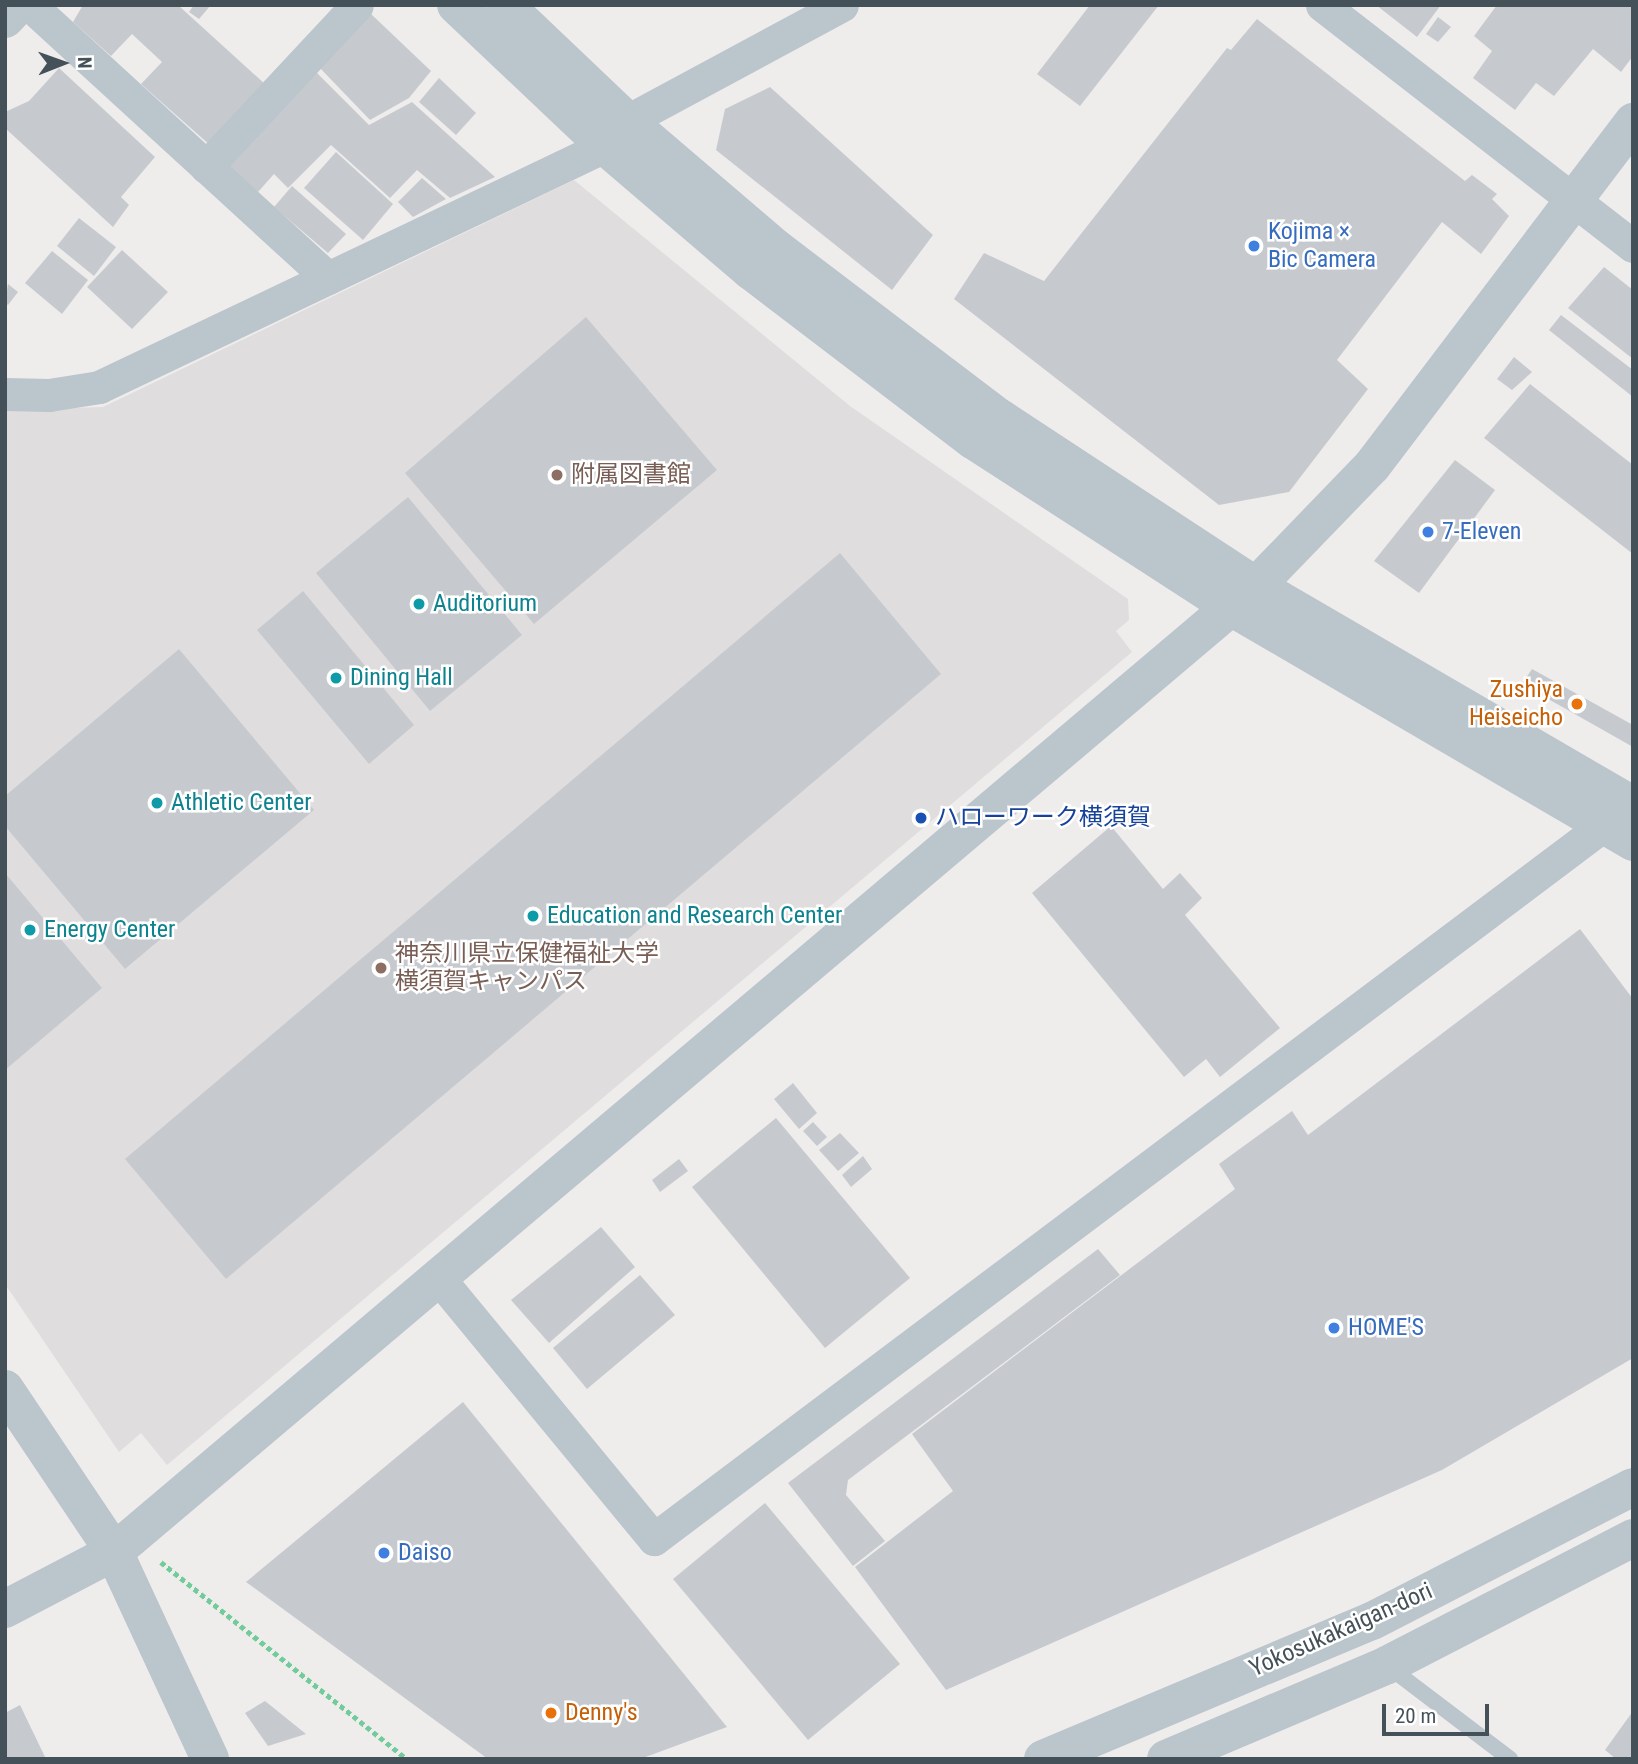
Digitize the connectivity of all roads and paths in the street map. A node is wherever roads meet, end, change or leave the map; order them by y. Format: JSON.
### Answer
{"nodes":[{"id":1,"x":18,"y":5,"type":"edge"},
{"id":2,"x":30,"y":5,"type":"edge"},
{"id":3,"x":357,"y":5,"type":"edge"},
{"id":4,"x":505,"y":5,"type":"edge"},
{"id":5,"x":842,"y":5,"type":"edge"},
{"id":6,"x":1322,"y":5,"type":"edge"},
{"id":7,"x":462,"y":7,"type":"edge"},
{"id":8,"x":5,"y":19,"type":"edge"},
{"id":9,"x":1633,"y":122,"type":"edge"},
{"id":10,"x":616,"y":133,"type":"junction"},
{"id":11,"x":206,"y":167,"type":"junction"},
{"id":12,"x":1572,"y":198,"type":"junction"},
{"id":13,"x":1633,"y":246,"type":"edge"},
{"id":14,"x":328,"y":278,"type":"junction"},
{"id":15,"x":5,"y":394,"type":"edge"},
{"id":16,"x":1244,"y":596,"type":"junction"},
{"id":17,"x":1625,"y":819,"type":"edge"},
{"id":18,"x":436,"y":1276,"type":"junction"},
{"id":19,"x":5,"y":1389,"type":"edge"},
{"id":20,"x":1633,"y":1487,"type":"edge"},
{"id":21,"x":1633,"y":1538,"type":"edge"},
{"id":22,"x":122,"y":1545,"type":"junction"},
{"id":23,"x":5,"y":1609,"type":"edge"},
{"id":24,"x":1387,"y":1665,"type":"junction"},
{"id":25,"x":210,"y":1759,"type":"edge"},
{"id":26,"x":407,"y":1759,"type":"edge"},
{"id":27,"x":1042,"y":1759,"type":"edge"},
{"id":28,"x":1166,"y":1759,"type":"edge"},
{"id":29,"x":1510,"y":1759,"type":"edge"}],
"edges":[{"from":1,"to":8,"type":"street"},
{"from":2,"to":11,"type":"street"},
{"from":3,"to":11,"type":"street"},
{"from":4,"to":10,"type":"street"},
{"from":5,"to":10,"type":"street"},
{"from":6,"to":12,"type":"street"},
{"from":7,"to":10,"type":"street"},
{"from":9,"to":12,"type":"street"},
{"from":10,"to":14,"type":"street"},
{"from":10,"to":16,"type":"street"},
{"from":11,"to":14,"type":"street"},
{"from":12,"to":13,"type":"street"},
{"from":12,"to":16,"type":"street"},
{"from":14,"to":15,"type":"street"},
{"from":16,"to":17,"type":"street"},
{"from":16,"to":18,"type":"street"},
{"from":17,"to":18,"type":"street"},
{"from":18,"to":22,"type":"street"},
{"from":19,"to":22,"type":"street"},
{"from":20,"to":27,"type":"street","name":"Yokosukakaigan-dori"},
{"from":21,"to":24,"type":"street","name":"Yokosukakaigan-dori"},
{"from":22,"to":23,"type":"street"},
{"from":22,"to":25,"type":"street"},
{"from":22,"to":26,"type":"path"},
{"from":24,"to":28,"type":"street","name":"Yokosukakaigan-dori"},
{"from":24,"to":29,"type":"lane"}]}
